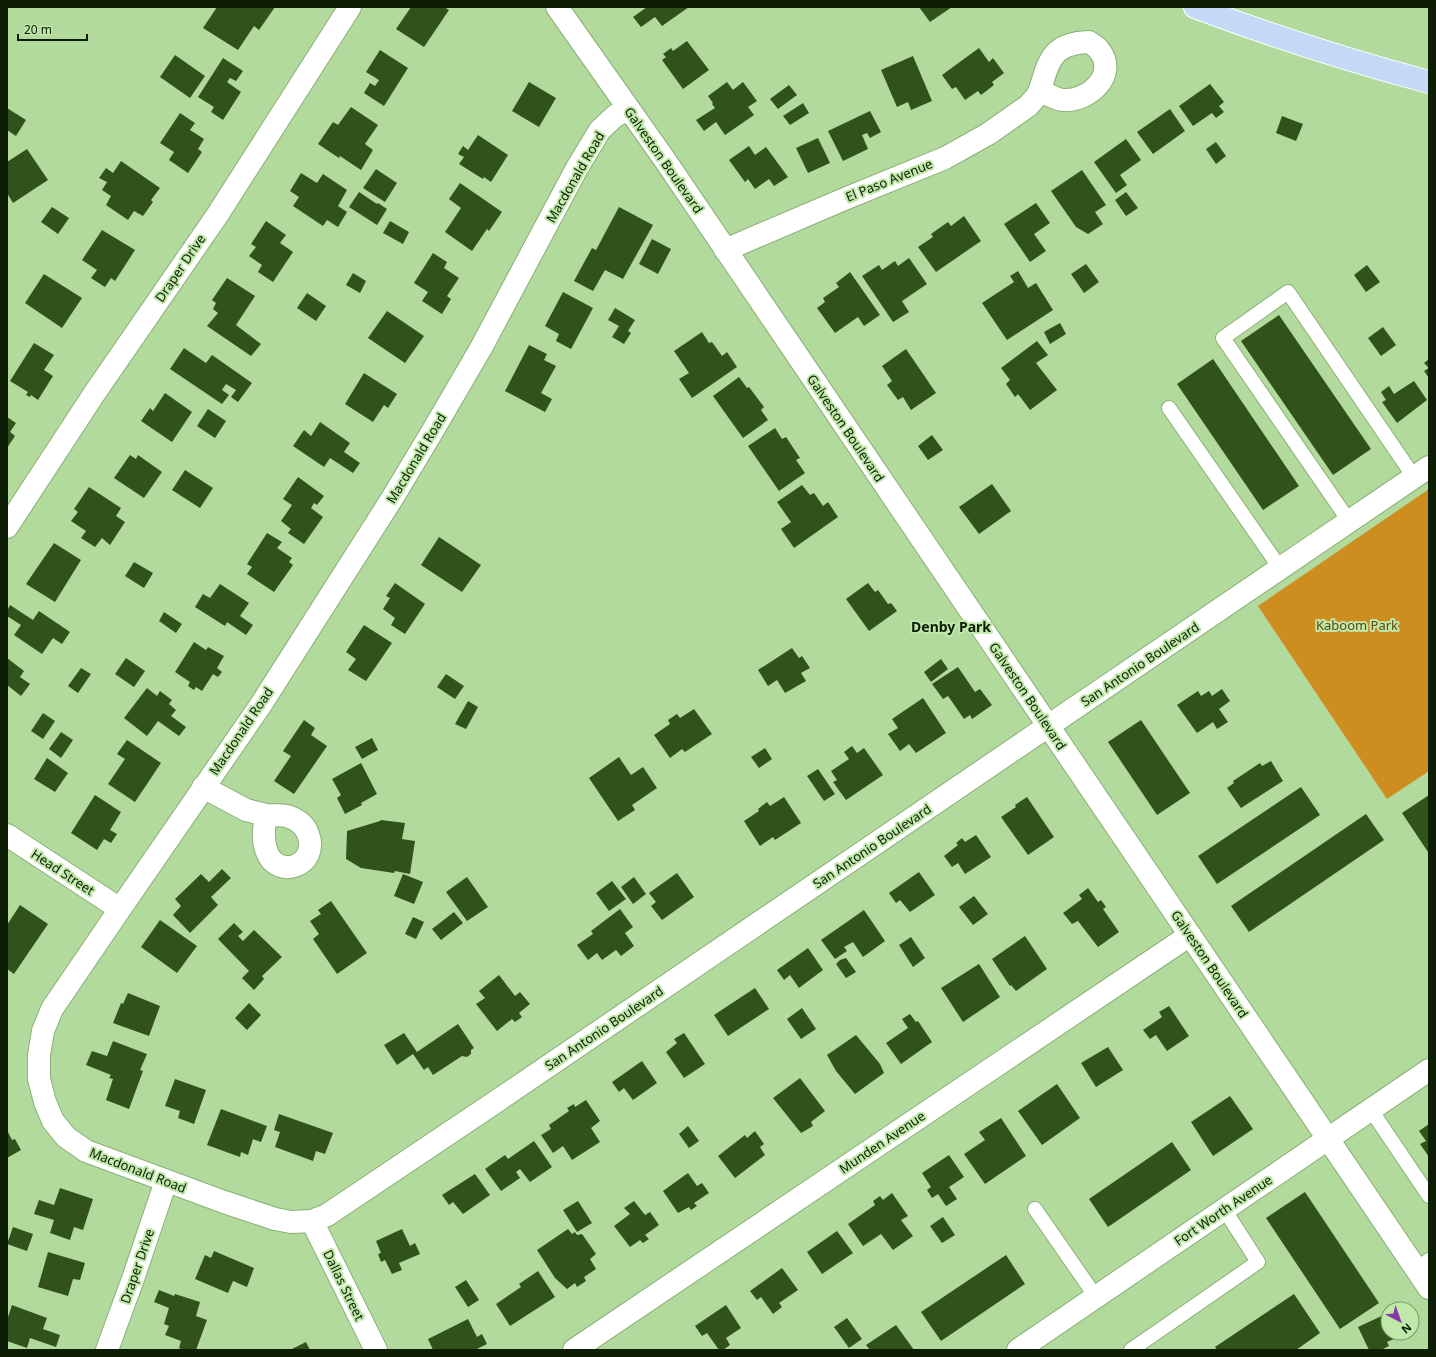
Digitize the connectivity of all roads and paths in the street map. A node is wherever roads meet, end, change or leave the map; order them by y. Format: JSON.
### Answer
{"nodes":[{"id":1,"x":350,"y":7,"type":"edge"},
{"id":2,"x":557,"y":7,"type":"edge"},
{"id":3,"x":1196,"y":7,"type":"edge"},
{"id":4,"x":1429,"y":82,"type":"edge"},
{"id":5,"x":1040,"y":90,"type":"dead end"},
{"id":6,"x":628,"y":109,"type":"junction"},
{"id":7,"x":725,"y":250,"type":"junction"},
{"id":8,"x":1169,"y":408,"type":"dead end"},
{"id":9,"x":1421,"y":472,"type":"edge"},
{"id":10,"x":1349,"y":521,"type":"junction"},
{"id":11,"x":7,"y":527,"type":"edge"},
{"id":12,"x":1280,"y":568,"type":"junction"},
{"id":13,"x":1048,"y":726,"type":"junction"},
{"id":14,"x":203,"y":787,"type":"junction"},
{"id":15,"x":266,"y":815,"type":"dead end"},
{"id":16,"x":7,"y":835,"type":"edge"},
{"id":17,"x":120,"y":909,"type":"junction"},
{"id":18,"x":1190,"y":934,"type":"junction"},
{"id":19,"x":1428,"y":1072,"type":"edge"},
{"id":20,"x":1370,"y":1110,"type":"junction"},
{"id":21,"x":1328,"y":1138,"type":"junction"},
{"id":22,"x":166,"y":1181,"type":"junction"},
{"id":23,"x":1429,"y":1196,"type":"edge"},
{"id":24,"x":1035,"y":1209,"type":"dead end"},
{"id":25,"x":1224,"y":1209,"type":"junction"},
{"id":26,"x":312,"y":1220,"type":"junction"},
{"id":27,"x":1423,"y":1264,"type":"edge"},
{"id":28,"x":1429,"y":1288,"type":"edge"},
{"id":29,"x":1096,"y":1297,"type":"junction"},
{"id":30,"x":107,"y":1350,"type":"edge"},
{"id":31,"x":376,"y":1350,"type":"edge"},
{"id":32,"x":574,"y":1350,"type":"edge"},
{"id":33,"x":1018,"y":1350,"type":"edge"},
{"id":34,"x":1131,"y":1350,"type":"edge"}],
"edges":[{"from":1,"to":11,"type":"street","name":"Draper Drive"},
{"from":2,"to":6,"type":"street","name":"Galveston Boulevard"},
{"from":3,"to":4,"type":"highway"},
{"from":5,"to":7,"type":"street","name":"El Paso Avenue"},
{"from":6,"to":7,"type":"street","name":"Galveston Boulevard"},
{"from":6,"to":14,"type":"street","name":"Macdonald Road"},
{"from":7,"to":13,"type":"street","name":"Galveston Boulevard"},
{"from":8,"to":12,"type":"lane"},
{"from":9,"to":10,"type":"street","name":"San Antonio Boulevard"},
{"from":9,"to":10,"type":"lane"},
{"from":10,"to":12,"type":"street","name":"San Antonio Boulevard"},
{"from":12,"to":13,"type":"street","name":"San Antonio Boulevard"},
{"from":13,"to":18,"type":"street","name":"Galveston Boulevard"},
{"from":13,"to":26,"type":"street","name":"San Antonio Boulevard"},
{"from":14,"to":15,"type":"street"},
{"from":14,"to":17,"type":"street","name":"Macdonald Road"},
{"from":16,"to":17,"type":"street","name":"Head Street"},
{"from":17,"to":22,"type":"street","name":"Macdonald Road"},
{"from":18,"to":21,"type":"street","name":"Galveston Boulevard"},
{"from":18,"to":32,"type":"street","name":"Munden Avenue"},
{"from":19,"to":20,"type":"street","name":"Fort Worth Avenue"},
{"from":20,"to":21,"type":"street","name":"Fort Worth Avenue"},
{"from":20,"to":23,"type":"lane"},
{"from":21,"to":25,"type":"street","name":"Fort Worth Avenue"},
{"from":21,"to":27,"type":"street","name":"Galveston Boulevard"},
{"from":22,"to":26,"type":"street","name":"Macdonald Road"},
{"from":22,"to":30,"type":"street","name":"Draper Drive"},
{"from":24,"to":29,"type":"lane"},
{"from":25,"to":29,"type":"street","name":"Fort Worth Avenue"},
{"from":25,"to":34,"type":"lane"},
{"from":26,"to":31,"type":"street","name":"Dallas Street"},
{"from":27,"to":28,"type":"street","name":"Galveston Boulevard"},
{"from":29,"to":33,"type":"street","name":"Fort Worth Avenue"}]}
